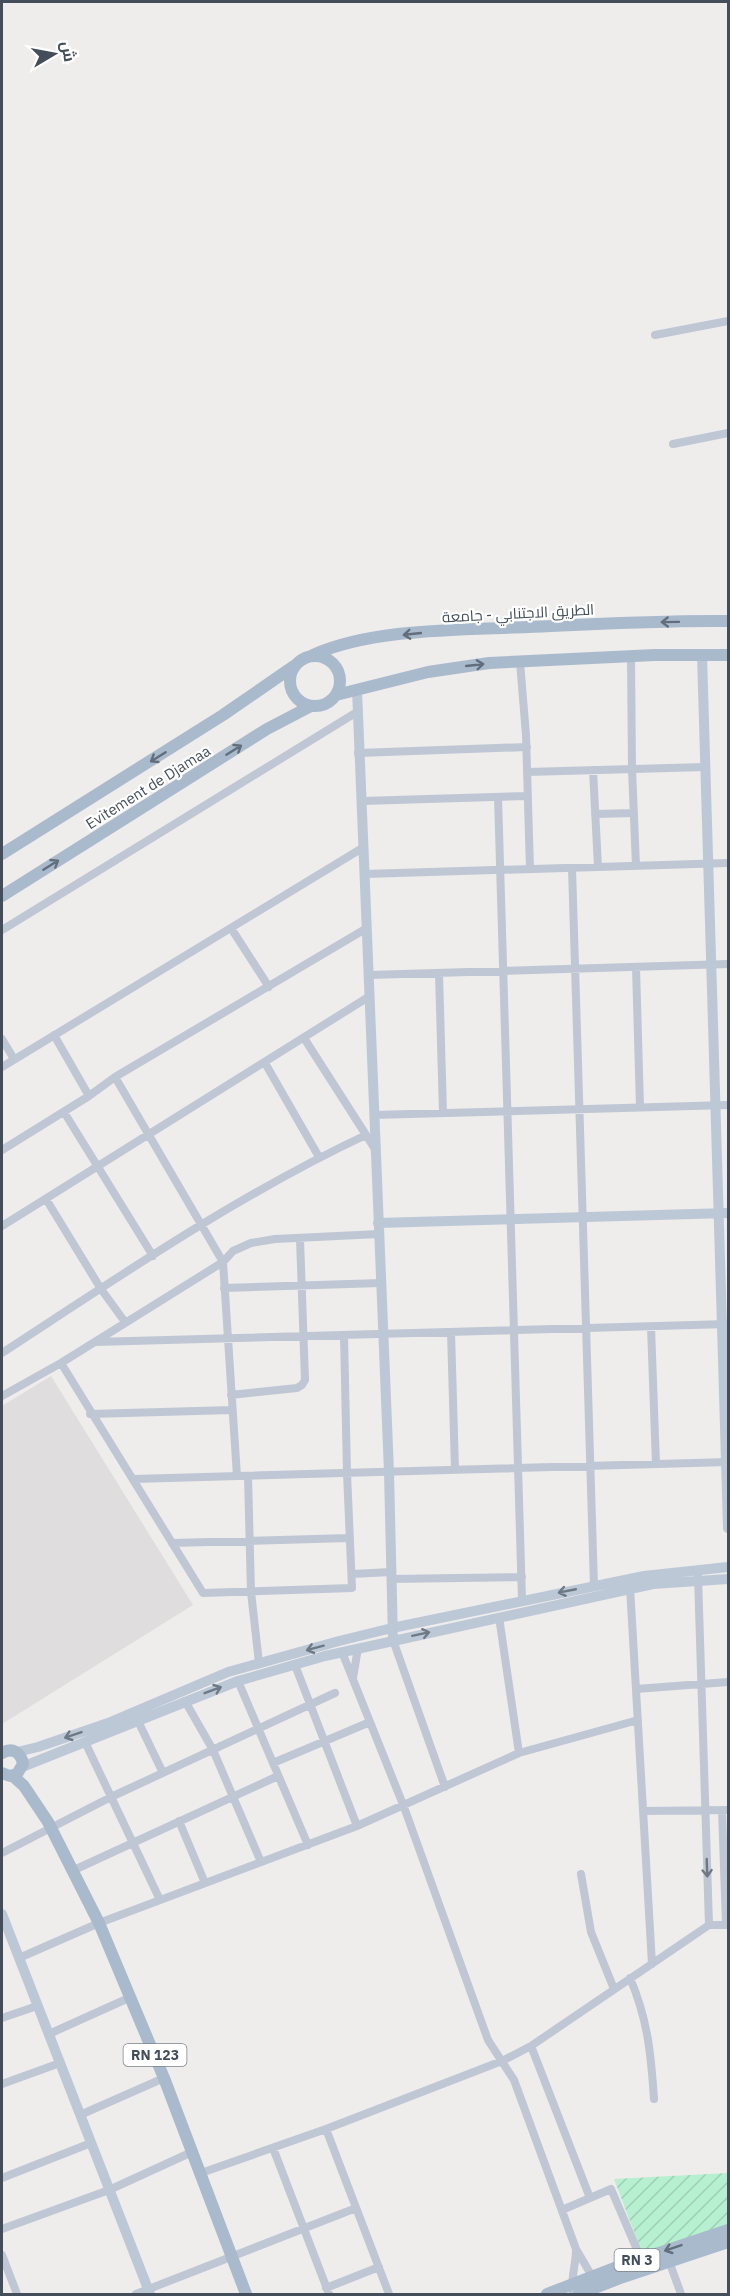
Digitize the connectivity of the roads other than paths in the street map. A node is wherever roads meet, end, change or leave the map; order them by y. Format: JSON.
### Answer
{"nodes":[{"id":1,"x":729,"y":321,"type":"edge"},
{"id":2,"x":655,"y":335,"type":"dead end"},
{"id":3,"x":729,"y":433,"type":"edge"},
{"id":4,"x":673,"y":444,"type":"dead end"},
{"id":5,"x":729,"y":621,"type":"edge"},
{"id":6,"x":702,"y":655,"type":"junction"},
{"id":7,"x":729,"y":655,"type":"edge"},
{"id":8,"x":313,"y":656,"type":"junction"},
{"id":9,"x":631,"y":656,"type":"junction"},
{"id":10,"x":520,"y":662,"type":"junction"},
{"id":11,"x":294,"y":666,"type":"junction"},
{"id":12,"x":357,"y":690,"type":"junction"},
{"id":13,"x":336,"y":695,"type":"junction"},
{"id":14,"x":311,"y":706,"type":"junction"},
{"id":15,"x":357,"y":712,"type":"junction"},
{"id":16,"x":526,"y":747,"type":"junction"},
{"id":17,"x":358,"y":753,"type":"junction"},
{"id":18,"x":705,"y":767,"type":"junction"},
{"id":19,"x":632,"y":769,"type":"junction"},
{"id":20,"x":593,"y":770,"type":"junction"},
{"id":21,"x":527,"y":772,"type":"junction"},
{"id":22,"x":498,"y":796,"type":"junction"},
{"id":23,"x":528,"y":796,"type":"junction"},
{"id":24,"x":362,"y":801,"type":"junction"},
{"id":25,"x":634,"y":813,"type":"junction"},
{"id":26,"x":595,"y":814,"type":"junction"},
{"id":27,"x":364,"y":847,"type":"junction"},
{"id":28,"x":2,"y":854,"type":"edge"},
{"id":29,"x":729,"y":863,"type":"edge"},
{"id":30,"x":708,"y":864,"type":"junction"},
{"id":31,"x":636,"y":866,"type":"junction"},
{"id":32,"x":598,"y":867,"type":"junction"},
{"id":33,"x":572,"y":868,"type":"junction"},
{"id":34,"x":530,"y":869,"type":"junction"},
{"id":35,"x":500,"y":870,"type":"junction"},
{"id":36,"x":365,"y":874,"type":"junction"},
{"id":37,"x":2,"y":896,"type":"edge"},
{"id":38,"x":231,"y":928,"type":"junction"},
{"id":39,"x":367,"y":928,"type":"junction"},
{"id":40,"x":2,"y":930,"type":"edge"},
{"id":41,"x":729,"y":964,"type":"edge"},
{"id":42,"x":711,"y":965,"type":"junction"},
{"id":43,"x":636,"y":967,"type":"junction"},
{"id":44,"x":576,"y":969,"type":"junction"},
{"id":45,"x":503,"y":971,"type":"junction"},
{"id":46,"x":438,"y":973,"type":"junction"},
{"id":47,"x":369,"y":975,"type":"junction"},
{"id":48,"x":269,"y":987,"type":"junction"},
{"id":49,"x":370,"y":996,"type":"junction"},
{"id":50,"x":54,"y":1035,"type":"junction"},
{"id":51,"x":304,"y":1038,"type":"junction"},
{"id":52,"x":2,"y":1039,"type":"edge"},
{"id":53,"x":14,"y":1059,"type":"junction"},
{"id":54,"x":265,"y":1063,"type":"junction"},
{"id":55,"x":2,"y":1067,"type":"edge"},
{"id":56,"x":115,"y":1077,"type":"junction"},
{"id":57,"x":89,"y":1096,"type":"junction"},
{"id":58,"x":729,"y":1104,"type":"edge"},
{"id":59,"x":716,"y":1105,"type":"junction"},
{"id":60,"x":640,"y":1107,"type":"junction"},
{"id":61,"x":580,"y":1109,"type":"junction"},
{"id":62,"x":508,"y":1111,"type":"junction"},
{"id":63,"x":64,"y":1112,"type":"junction"},
{"id":64,"x":443,"y":1113,"type":"junction"},
{"id":65,"x":374,"y":1115,"type":"junction"},
{"id":66,"x":366,"y":1135,"type":"junction"},
{"id":67,"x":148,"y":1136,"type":"junction"},
{"id":68,"x":2,"y":1150,"type":"edge"},
{"id":69,"x":376,"y":1150,"type":"junction"},
{"id":70,"x":319,"y":1157,"type":"junction"},
{"id":71,"x":98,"y":1167,"type":"junction"},
{"id":72,"x":46,"y":1199,"type":"junction"},
{"id":73,"x":724,"y":1213,"type":"edge"},
{"id":74,"x":583,"y":1217,"type":"junction"},
{"id":75,"x":511,"y":1219,"type":"junction"},
{"id":76,"x":2,"y":1226,"type":"edge"},
{"id":77,"x":200,"y":1227,"type":"junction"},
{"id":78,"x":379,"y":1228,"type":"junction"},
{"id":79,"x":300,"y":1239,"type":"junction"},
{"id":80,"x":153,"y":1256,"type":"junction"},
{"id":81,"x":223,"y":1262,"type":"junction"},
{"id":82,"x":381,"y":1283,"type":"junction"},
{"id":83,"x":301,"y":1286,"type":"junction"},
{"id":84,"x":101,"y":1288,"type":"junction"},
{"id":85,"x":224,"y":1288,"type":"junction"},
{"id":86,"x":125,"y":1322,"type":"junction"},
{"id":87,"x":725,"y":1324,"type":"edge"},
{"id":88,"x":651,"y":1327,"type":"junction"},
{"id":89,"x":586,"y":1328,"type":"junction"},
{"id":90,"x":514,"y":1330,"type":"junction"},
{"id":91,"x":451,"y":1332,"type":"junction"},
{"id":92,"x":383,"y":1334,"type":"junction"},
{"id":93,"x":344,"y":1335,"type":"junction"},
{"id":94,"x":303,"y":1336,"type":"junction"},
{"id":95,"x":228,"y":1338,"type":"junction"},
{"id":96,"x":95,"y":1342,"type":"junction"},
{"id":97,"x":2,"y":1353,"type":"edge"},
{"id":98,"x":61,"y":1364,"type":"junction"},
{"id":99,"x":231,"y":1395,"type":"junction"},
{"id":100,"x":2,"y":1396,"type":"edge"},
{"id":101,"x":232,"y":1410,"type":"junction"},
{"id":102,"x":90,"y":1414,"type":"junction"},
{"id":103,"x":728,"y":1462,"type":"edge"},
{"id":104,"x":656,"y":1464,"type":"junction"},
{"id":105,"x":591,"y":1466,"type":"junction"},
{"id":106,"x":519,"y":1468,"type":"junction"},
{"id":107,"x":455,"y":1470,"type":"junction"},
{"id":108,"x":388,"y":1472,"type":"junction"},
{"id":109,"x":347,"y":1473,"type":"junction"},
{"id":110,"x":237,"y":1476,"type":"junction"},
{"id":111,"x":248,"y":1476,"type":"junction"},
{"id":112,"x":134,"y":1479,"type":"junction"},
{"id":113,"x":729,"y":1528,"type":"edge"},
{"id":114,"x":349,"y":1538,"type":"junction"},
{"id":115,"x":249,"y":1541,"type":"junction"},
{"id":116,"x":172,"y":1543,"type":"junction"},
{"id":117,"x":729,"y":1567,"type":"edge"},
{"id":118,"x":352,"y":1574,"type":"junction"},
{"id":119,"x":391,"y":1575,"type":"junction"},
{"id":120,"x":698,"y":1575,"type":"junction"},
{"id":121,"x":522,"y":1577,"type":"junction"},
{"id":122,"x":729,"y":1579,"type":"edge"},
{"id":123,"x":630,"y":1584,"type":"junction"},
{"id":124,"x":594,"y":1586,"type":"junction"},
{"id":125,"x":251,"y":1592,"type":"junction"},
{"id":126,"x":522,"y":1600,"type":"junction"},
{"id":127,"x":499,"y":1617,"type":"junction"},
{"id":128,"x":392,"y":1628,"type":"junction"},
{"id":129,"x":393,"y":1640,"type":"junction"},
{"id":130,"x":340,"y":1647,"type":"junction"},
{"id":131,"x":358,"y":1647,"type":"junction"},
{"id":132,"x":259,"y":1663,"type":"junction"},
{"id":133,"x":295,"y":1665,"type":"junction"},
{"id":134,"x":353,"y":1680,"type":"junction"},
{"id":135,"x":238,"y":1681,"type":"junction"},
{"id":136,"x":729,"y":1682,"type":"edge"},
{"id":137,"x":701,"y":1683,"type":"junction"},
{"id":138,"x":636,"y":1689,"type":"junction"},
{"id":139,"x":335,"y":1693,"type":"dead end"},
{"id":140,"x":185,"y":1701,"type":"junction"},
{"id":141,"x":309,"y":1705,"type":"junction"},
{"id":142,"x":638,"y":1720,"type":"junction"},
{"id":143,"x":138,"y":1721,"type":"junction"},
{"id":144,"x":370,"y":1722,"type":"junction"},
{"id":145,"x":259,"y":1729,"type":"junction"},
{"id":146,"x":323,"y":1741,"type":"junction"},
{"id":147,"x":2,"y":1742,"type":"edge"},
{"id":148,"x":86,"y":1742,"type":"junction"},
{"id":149,"x":213,"y":1750,"type":"junction"},
{"id":150,"x":10,"y":1752,"type":"edge"},
{"id":151,"x":519,"y":1753,"type":"junction"},
{"id":152,"x":273,"y":1764,"type":"junction"},
{"id":153,"x":10,"y":1773,"type":"edge"},
{"id":154,"x":162,"y":1773,"type":"junction"},
{"id":155,"x":278,"y":1776,"type":"junction"},
{"id":156,"x":445,"y":1787,"type":"junction"},
{"id":157,"x":111,"y":1797,"type":"junction"},
{"id":158,"x":232,"y":1797,"type":"junction"},
{"id":159,"x":404,"y":1807,"type":"junction"},
{"id":160,"x":705,"y":1810,"type":"junction"},
{"id":161,"x":725,"y":1810,"type":"edge"},
{"id":162,"x":643,"y":1811,"type":"junction"},
{"id":163,"x":178,"y":1821,"type":"junction"},
{"id":164,"x":50,"y":1825,"type":"junction"},
{"id":165,"x":357,"y":1826,"type":"junction"},
{"id":166,"x":134,"y":1841,"type":"junction"},
{"id":167,"x":308,"y":1845,"type":"junction"},
{"id":168,"x":2,"y":1853,"type":"edge"},
{"id":169,"x":261,"y":1862,"type":"junction"},
{"id":170,"x":74,"y":1870,"type":"junction"},
{"id":171,"x":581,"y":1874,"type":"dead end"},
{"id":172,"x":205,"y":1883,"type":"junction"},
{"id":173,"x":160,"y":1900,"type":"junction"},
{"id":174,"x":2,"y":1917,"type":"edge"},
{"id":175,"x":99,"y":1923,"type":"junction"},
{"id":176,"x":727,"y":1924,"type":"edge"},
{"id":177,"x":709,"y":1925,"type":"junction"},
{"id":178,"x":19,"y":1958,"type":"junction"},
{"id":179,"x":652,"y":1964,"type":"junction"},
{"id":180,"x":630,"y":1978,"type":"junction"},
{"id":181,"x":614,"y":1989,"type":"junction"},
{"id":182,"x":131,"y":1997,"type":"junction"},
{"id":183,"x":37,"y":2006,"type":"junction"},
{"id":184,"x":2,"y":2019,"type":"edge"},
{"id":185,"x":49,"y":2034,"type":"junction"},
{"id":186,"x":531,"y":2046,"type":"junction"},
{"id":187,"x":502,"y":2061,"type":"junction"},
{"id":188,"x":60,"y":2063,"type":"junction"},
{"id":189,"x":164,"y":2078,"type":"junction"},
{"id":190,"x":2,"y":2084,"type":"edge"},
{"id":191,"x":654,"y":2099,"type":"dead end"},
{"id":192,"x":80,"y":2115,"type":"junction"},
{"id":193,"x":326,"y":2129,"type":"junction"},
{"id":194,"x":91,"y":2144,"type":"junction"},
{"id":195,"x":273,"y":2148,"type":"junction"},
{"id":196,"x":192,"y":2152,"type":"junction"},
{"id":197,"x":201,"y":2174,"type":"junction"},
{"id":198,"x":2,"y":2178,"type":"edge"},
{"id":199,"x":109,"y":2190,"type":"junction"},
{"id":200,"x":590,"y":2198,"type":"junction"},
{"id":201,"x":356,"y":2208,"type":"junction"},
{"id":202,"x":562,"y":2210,"type":"junction"},
{"id":203,"x":304,"y":2228,"type":"junction"},
{"id":204,"x":2,"y":2229,"type":"edge"},
{"id":205,"x":729,"y":2230,"type":"edge"},
{"id":206,"x":729,"y":2242,"type":"edge"},
{"id":207,"x":576,"y":2249,"type":"junction"},
{"id":208,"x":2,"y":2255,"type":"edge"},
{"id":209,"x":232,"y":2256,"type":"junction"},
{"id":210,"x":641,"y":2259,"type":"junction"},
{"id":211,"x":669,"y":2261,"type":"junction"},
{"id":212,"x":379,"y":2267,"type":"junction"},
{"id":213,"x":595,"y":2282,"type":"junction"},
{"id":214,"x":328,"y":2291,"type":"edge"},
{"id":215,"x":574,"y":2291,"type":"edge"},
{"id":216,"x":149,"y":2292,"type":"edge"},
{"id":217,"x":17,"y":2295,"type":"edge"},
{"id":218,"x":136,"y":2295,"type":"edge"},
{"id":219,"x":246,"y":2295,"type":"edge"},
{"id":220,"x":389,"y":2295,"type":"edge"},
{"id":221,"x":547,"y":2295,"type":"edge"},
{"id":222,"x":681,"y":2295,"type":"edge"}],
"edges":[{"from":1,"to":2,"type":"street"},
{"from":3,"to":4,"type":"street"},
{"from":5,"to":8,"type":"main road","name":"الطريق الاجتنابي - جامعة","one_way":true},
{"from":6,"to":7,"type":"main road"},
{"from":6,"to":9,"type":"main road"},
{"from":6,"to":18,"type":"street"},
{"from":8,"to":11,"type":"main road"},
{"from":8,"to":13,"type":"main road"},
{"from":9,"to":10,"type":"main road"},
{"from":9,"to":19,"type":"street"},
{"from":12,"to":10,"type":"main road","one_way":true},
{"from":10,"to":16,"type":"street"},
{"from":11,"to":14,"type":"main road"},
{"from":11,"to":28,"type":"main road","name":"Evitement de Djamaa","one_way":true},
{"from":12,"to":13,"type":"main road"},
{"from":12,"to":15,"type":"street"},
{"from":13,"to":14,"type":"main road"},
{"from":37,"to":14,"type":"main road","name":"Evitement de Djamaa","one_way":true},
{"from":15,"to":17,"type":"street"},
{"from":15,"to":40,"type":"street"},
{"from":16,"to":17,"type":"street"},
{"from":16,"to":21,"type":"street"},
{"from":17,"to":24,"type":"street"},
{"from":18,"to":19,"type":"street"},
{"from":18,"to":30,"type":"street"},
{"from":19,"to":20,"type":"street"},
{"from":19,"to":25,"type":"street"},
{"from":20,"to":21,"type":"street"},
{"from":20,"to":26,"type":"street"},
{"from":21,"to":23,"type":"street"},
{"from":22,"to":23,"type":"street"},
{"from":22,"to":24,"type":"street"},
{"from":22,"to":35,"type":"street"},
{"from":23,"to":34,"type":"street"},
{"from":24,"to":27,"type":"street"},
{"from":25,"to":26,"type":"street"},
{"from":25,"to":31,"type":"street"},
{"from":26,"to":32,"type":"street"},
{"from":27,"to":36,"type":"street"},
{"from":27,"to":38,"type":"street"},
{"from":29,"to":30,"type":"street"},
{"from":30,"to":31,"type":"street"},
{"from":30,"to":42,"type":"street"},
{"from":31,"to":32,"type":"street"},
{"from":32,"to":33,"type":"street"},
{"from":33,"to":34,"type":"street"},
{"from":33,"to":44,"type":"street"},
{"from":34,"to":35,"type":"street"},
{"from":35,"to":36,"type":"street"},
{"from":35,"to":45,"type":"street"},
{"from":36,"to":39,"type":"street"},
{"from":38,"to":48,"type":"street"},
{"from":38,"to":50,"type":"street"},
{"from":39,"to":47,"type":"street"},
{"from":39,"to":48,"type":"street"},
{"from":41,"to":42,"type":"street"},
{"from":42,"to":43,"type":"street"},
{"from":42,"to":59,"type":"street"},
{"from":43,"to":44,"type":"street"},
{"from":43,"to":60,"type":"street"},
{"from":44,"to":45,"type":"street"},
{"from":44,"to":61,"type":"street"},
{"from":45,"to":46,"type":"street"},
{"from":45,"to":62,"type":"street"},
{"from":46,"to":47,"type":"street"},
{"from":46,"to":64,"type":"street"},
{"from":47,"to":49,"type":"street"},
{"from":48,"to":56,"type":"street"},
{"from":49,"to":51,"type":"street"},
{"from":49,"to":65,"type":"street"},
{"from":50,"to":53,"type":"street"},
{"from":50,"to":57,"type":"street"},
{"from":51,"to":54,"type":"street"},
{"from":51,"to":66,"type":"street"},
{"from":52,"to":53,"type":"street"},
{"from":53,"to":55,"type":"street"},
{"from":54,"to":67,"type":"street"},
{"from":54,"to":70,"type":"street"},
{"from":56,"to":57,"type":"street"},
{"from":56,"to":67,"type":"street"},
{"from":57,"to":63,"type":"street"},
{"from":58,"to":59,"type":"street"},
{"from":59,"to":60,"type":"street"},
{"from":59,"to":73,"type":"street"},
{"from":60,"to":61,"type":"street"},
{"from":61,"to":62,"type":"street"},
{"from":61,"to":74,"type":"street"},
{"from":62,"to":64,"type":"street"},
{"from":62,"to":75,"type":"street"},
{"from":63,"to":68,"type":"street"},
{"from":63,"to":71,"type":"street"},
{"from":64,"to":65,"type":"street"},
{"from":65,"to":69,"type":"street"},
{"from":66,"to":69,"type":"street"},
{"from":66,"to":70,"type":"street"},
{"from":67,"to":71,"type":"street"},
{"from":67,"to":77,"type":"street"},
{"from":69,"to":78,"type":"street"},
{"from":70,"to":77,"type":"street"},
{"from":71,"to":72,"type":"street"},
{"from":71,"to":80,"type":"street"},
{"from":72,"to":76,"type":"street"},
{"from":72,"to":84,"type":"street"},
{"from":73,"to":74,"type":"street"},
{"from":73,"to":87,"type":"street"},
{"from":74,"to":75,"type":"street"},
{"from":74,"to":89,"type":"street"},
{"from":75,"to":78,"type":"street"},
{"from":75,"to":90,"type":"street"},
{"from":77,"to":80,"type":"street"},
{"from":77,"to":81,"type":"street"},
{"from":78,"to":79,"type":"street"},
{"from":78,"to":82,"type":"street"},
{"from":79,"to":81,"type":"street"},
{"from":79,"to":83,"type":"street"},
{"from":80,"to":84,"type":"street"},
{"from":81,"to":85,"type":"street"},
{"from":81,"to":86,"type":"street"},
{"from":82,"to":83,"type":"street"},
{"from":82,"to":92,"type":"street"},
{"from":83,"to":85,"type":"street"},
{"from":83,"to":94,"type":"street"},
{"from":84,"to":86,"type":"street"},
{"from":84,"to":97,"type":"street"},
{"from":85,"to":95,"type":"street"},
{"from":86,"to":96,"type":"street"},
{"from":87,"to":88,"type":"street"},
{"from":87,"to":103,"type":"street"},
{"from":88,"to":89,"type":"street"},
{"from":88,"to":104,"type":"street"},
{"from":89,"to":90,"type":"street"},
{"from":89,"to":105,"type":"street"},
{"from":90,"to":91,"type":"street"},
{"from":90,"to":106,"type":"street"},
{"from":91,"to":92,"type":"street"},
{"from":91,"to":107,"type":"street"},
{"from":92,"to":93,"type":"street"},
{"from":92,"to":108,"type":"street"},
{"from":93,"to":94,"type":"street"},
{"from":93,"to":109,"type":"street"},
{"from":94,"to":95,"type":"street"},
{"from":94,"to":99,"type":"street"},
{"from":95,"to":96,"type":"street"},
{"from":95,"to":99,"type":"street"},
{"from":96,"to":98,"type":"street"},
{"from":98,"to":100,"type":"street"},
{"from":98,"to":102,"type":"street"},
{"from":99,"to":101,"type":"street"},
{"from":101,"to":102,"type":"street"},
{"from":101,"to":110,"type":"street"},
{"from":102,"to":112,"type":"street"},
{"from":103,"to":104,"type":"street"},
{"from":103,"to":113,"type":"street"},
{"from":104,"to":105,"type":"street"},
{"from":105,"to":106,"type":"street"},
{"from":105,"to":124,"type":"street"},
{"from":106,"to":107,"type":"street"},
{"from":106,"to":121,"type":"street"},
{"from":107,"to":108,"type":"street"},
{"from":108,"to":109,"type":"street"},
{"from":108,"to":119,"type":"street"},
{"from":109,"to":111,"type":"street"},
{"from":109,"to":114,"type":"street"},
{"from":110,"to":111,"type":"street"},
{"from":110,"to":112,"type":"street"},
{"from":111,"to":115,"type":"street"},
{"from":112,"to":116,"type":"street"},
{"from":114,"to":115,"type":"street"},
{"from":114,"to":118,"type":"street"},
{"from":115,"to":116,"type":"street"},
{"from":115,"to":125,"type":"street"},
{"from":116,"to":125,"type":"street"},
{"from":117,"to":120,"type":"street"},
{"from":118,"to":119,"type":"street"},
{"from":118,"to":125,"type":"street"},
{"from":119,"to":121,"type":"street"},
{"from":119,"to":128,"type":"street"},
{"from":120,"to":122,"type":"street"},
{"from":120,"to":123,"type":"street"},
{"from":120,"to":137,"type":"street"},
{"from":121,"to":126,"type":"street"},
{"from":123,"to":124,"type":"street"},
{"from":123,"to":127,"type":"street"},
{"from":123,"to":138,"type":"street"},
{"from":124,"to":126,"type":"street","one_way":true},
{"from":125,"to":132,"type":"street"},
{"from":126,"to":128,"type":"street"},
{"from":129,"to":127,"type":"street","one_way":true},
{"from":127,"to":151,"type":"street"},
{"from":128,"to":129,"type":"street"},
{"from":128,"to":130,"type":"street"},
{"from":129,"to":131,"type":"street"},
{"from":129,"to":156,"type":"street"},
{"from":130,"to":131,"type":"street"},
{"from":130,"to":132,"type":"street","one_way":true},
{"from":130,"to":133,"type":"street"},
{"from":130,"to":134,"type":"street"},
{"from":131,"to":134,"type":"street"},
{"from":132,"to":150,"type":"street","one_way":true},
{"from":133,"to":135,"type":"street"},
{"from":133,"to":141,"type":"street"},
{"from":134,"to":144,"type":"street"},
{"from":140,"to":135,"type":"street","one_way":true},
{"from":135,"to":145,"type":"street"},
{"from":136,"to":137,"type":"street"},
{"from":137,"to":138,"type":"street"},
{"from":137,"to":160,"type":"street"},
{"from":138,"to":142,"type":"street"},
{"from":139,"to":141,"type":"street"},
{"from":140,"to":143,"type":"street"},
{"from":140,"to":149,"type":"street"},
{"from":141,"to":145,"type":"street"},
{"from":141,"to":146,"type":"street"},
{"from":142,"to":151,"type":"street"},
{"from":142,"to":162,"type":"street"},
{"from":143,"to":148,"type":"street"},
{"from":143,"to":154,"type":"street"},
{"from":144,"to":146,"type":"street"},
{"from":144,"to":159,"type":"street"},
{"from":145,"to":149,"type":"street"},
{"from":145,"to":152,"type":"street"},
{"from":146,"to":152,"type":"street"},
{"from":146,"to":165,"type":"street"},
{"from":147,"to":150,"type":"main road"},
{"from":148,"to":153,"type":"street"},
{"from":148,"to":157,"type":"street"},
{"from":149,"to":154,"type":"street"},
{"from":149,"to":158,"type":"street"},
{"from":150,"to":153,"type":"main road"},
{"from":151,"to":156,"type":"street"},
{"from":152,"to":155,"type":"street"},
{"from":153,"to":164,"type":"main road","number":"RN 123"},
{"from":154,"to":157,"type":"street"},
{"from":155,"to":158,"type":"street"},
{"from":155,"to":167,"type":"street"},
{"from":156,"to":159,"type":"street"},
{"from":157,"to":164,"type":"street"},
{"from":157,"to":166,"type":"street"},
{"from":158,"to":163,"type":"street"},
{"from":158,"to":169,"type":"street"},
{"from":159,"to":165,"type":"street"},
{"from":159,"to":187,"type":"street"},
{"from":160,"to":161,"type":"street"},
{"from":160,"to":162,"type":"street"},
{"from":160,"to":177,"type":"street","one_way":true},
{"from":161,"to":176,"type":"street"},
{"from":162,"to":179,"type":"street"},
{"from":163,"to":166,"type":"street"},
{"from":163,"to":172,"type":"street"},
{"from":164,"to":168,"type":"street"},
{"from":164,"to":170,"type":"main road","number":"RN 123"},
{"from":165,"to":167,"type":"street"},
{"from":166,"to":170,"type":"street"},
{"from":166,"to":173,"type":"street"},
{"from":167,"to":169,"type":"street"},
{"from":169,"to":172,"type":"street"},
{"from":170,"to":175,"type":"main road","number":"RN 123"},
{"from":171,"to":181,"type":"street"},
{"from":172,"to":173,"type":"street"},
{"from":173,"to":175,"type":"street"},
{"from":174,"to":178,"type":"street"},
{"from":175,"to":178,"type":"street"},
{"from":175,"to":182,"type":"main road","number":"RN 123"},
{"from":176,"to":177,"type":"street"},
{"from":177,"to":179,"type":"street"},
{"from":178,"to":183,"type":"street"},
{"from":179,"to":180,"type":"street"},
{"from":180,"to":181,"type":"street"},
{"from":180,"to":191,"type":"street"},
{"from":181,"to":186,"type":"street"},
{"from":182,"to":185,"type":"street"},
{"from":182,"to":189,"type":"main road","number":"RN 123"},
{"from":183,"to":184,"type":"street"},
{"from":183,"to":185,"type":"street"},
{"from":185,"to":188,"type":"street"},
{"from":186,"to":187,"type":"street"},
{"from":186,"to":200,"type":"street"},
{"from":187,"to":193,"type":"street"},
{"from":187,"to":202,"type":"street"},
{"from":188,"to":190,"type":"street"},
{"from":188,"to":192,"type":"street"},
{"from":189,"to":192,"type":"street"},
{"from":189,"to":196,"type":"main road","number":"RN 123"},
{"from":192,"to":194,"type":"street"},
{"from":193,"to":195,"type":"street"},
{"from":193,"to":201,"type":"street"},
{"from":194,"to":198,"type":"street"},
{"from":194,"to":199,"type":"street"},
{"from":195,"to":197,"type":"street"},
{"from":195,"to":203,"type":"street"},
{"from":196,"to":197,"type":"main road","number":"RN 123"},
{"from":196,"to":199,"type":"street"},
{"from":197,"to":209,"type":"main road","number":"RN 123"},
{"from":199,"to":204,"type":"street"},
{"from":199,"to":216,"type":"street"},
{"from":200,"to":202,"type":"street"},
{"from":200,"to":210,"type":"street"},
{"from":201,"to":203,"type":"street"},
{"from":201,"to":212,"type":"street"},
{"from":202,"to":207,"type":"street"},
{"from":203,"to":209,"type":"street"},
{"from":203,"to":214,"type":"street"},
{"from":205,"to":210,"type":"main road","number":"RN 3","one_way":true},
{"from":206,"to":211,"type":"main road","number":"RN 3"},
{"from":207,"to":213,"type":"street"},
{"from":207,"to":215,"type":"street"},
{"from":208,"to":217,"type":"street"},
{"from":209,"to":216,"type":"street"},
{"from":209,"to":219,"type":"main road","number":"RN 123"},
{"from":210,"to":213,"type":"main road","number":"RN 3"},
{"from":211,"to":213,"type":"main road","number":"RN 3"},
{"from":211,"to":222,"type":"street"},
{"from":212,"to":214,"type":"street"},
{"from":212,"to":220,"type":"street"},
{"from":213,"to":215,"type":"main road","number":"RN 3"},
{"from":215,"to":221,"type":"main road","number":"RN 3"},
{"from":216,"to":218,"type":"street"}]}
